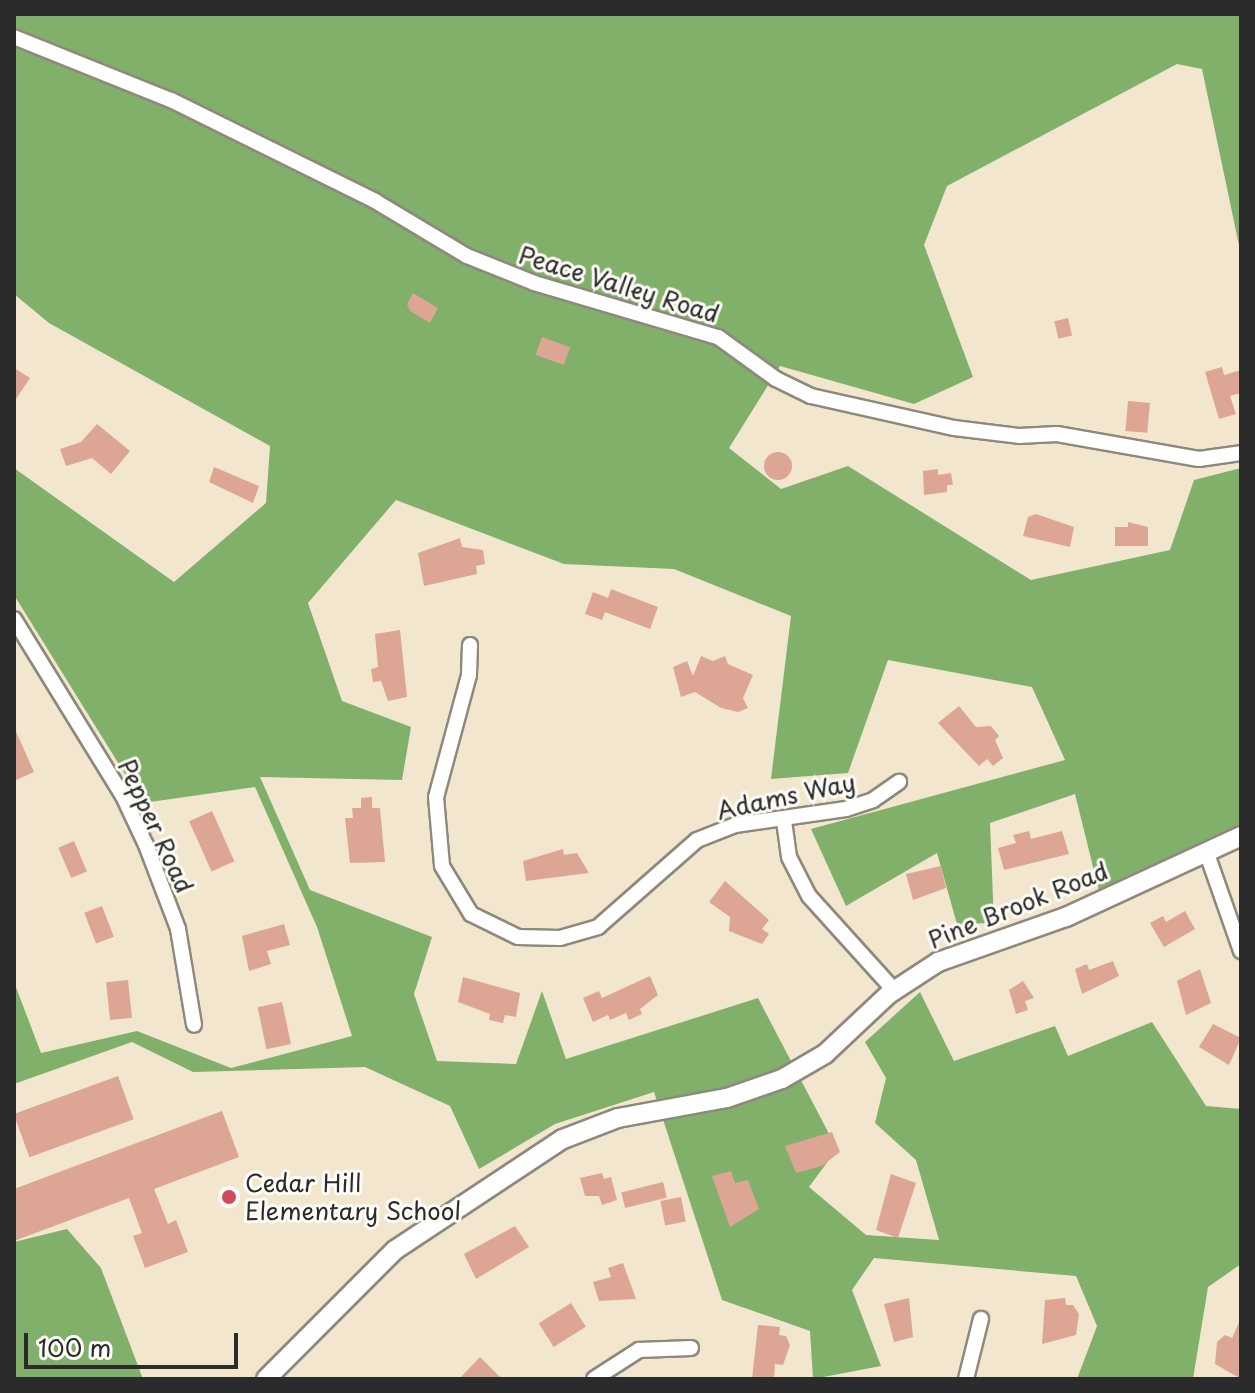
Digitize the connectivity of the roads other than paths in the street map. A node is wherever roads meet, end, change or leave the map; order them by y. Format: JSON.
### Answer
{"nodes":[{"id":1,"x":14,"y":37,"type":"edge"},
{"id":2,"x":1241,"y":453,"type":"edge"},
{"id":3,"x":14,"y":619,"type":"edge"},
{"id":4,"x":470,"y":645,"type":"dead end"},
{"id":5,"x":899,"y":782,"type":"dead end"},
{"id":6,"x":784,"y":821,"type":"junction"},
{"id":7,"x":1241,"y":836,"type":"edge"},
{"id":8,"x":1206,"y":851,"type":"junction"},
{"id":9,"x":1241,"y":951,"type":"edge"},
{"id":10,"x":894,"y":990,"type":"junction"},
{"id":11,"x":194,"y":1025,"type":"dead end"},
{"id":12,"x":981,"y":1319,"type":"dead end"},
{"id":13,"x":691,"y":1348,"type":"dead end"},
{"id":14,"x":266,"y":1379,"type":"edge"},
{"id":15,"x":594,"y":1379,"type":"edge"},
{"id":16,"x":966,"y":1379,"type":"edge"}],
"edges":[{"from":1,"to":2,"type":"street","name":"Peace Valley Road"},
{"from":3,"to":11,"type":"street","name":"Pepper Road"},
{"from":4,"to":6,"type":"street","name":"Adams Way"},
{"from":5,"to":6,"type":"street","name":"Adams Way"},
{"from":6,"to":10,"type":"street"},
{"from":7,"to":8,"type":"street","name":"Pine Brook Road"},
{"from":8,"to":9,"type":"street"},
{"from":8,"to":10,"type":"street","name":"Pine Brook Road"},
{"from":10,"to":14,"type":"street","name":"Pine Brook Road"},
{"from":12,"to":16,"type":"street"},
{"from":13,"to":15,"type":"street"}]}
